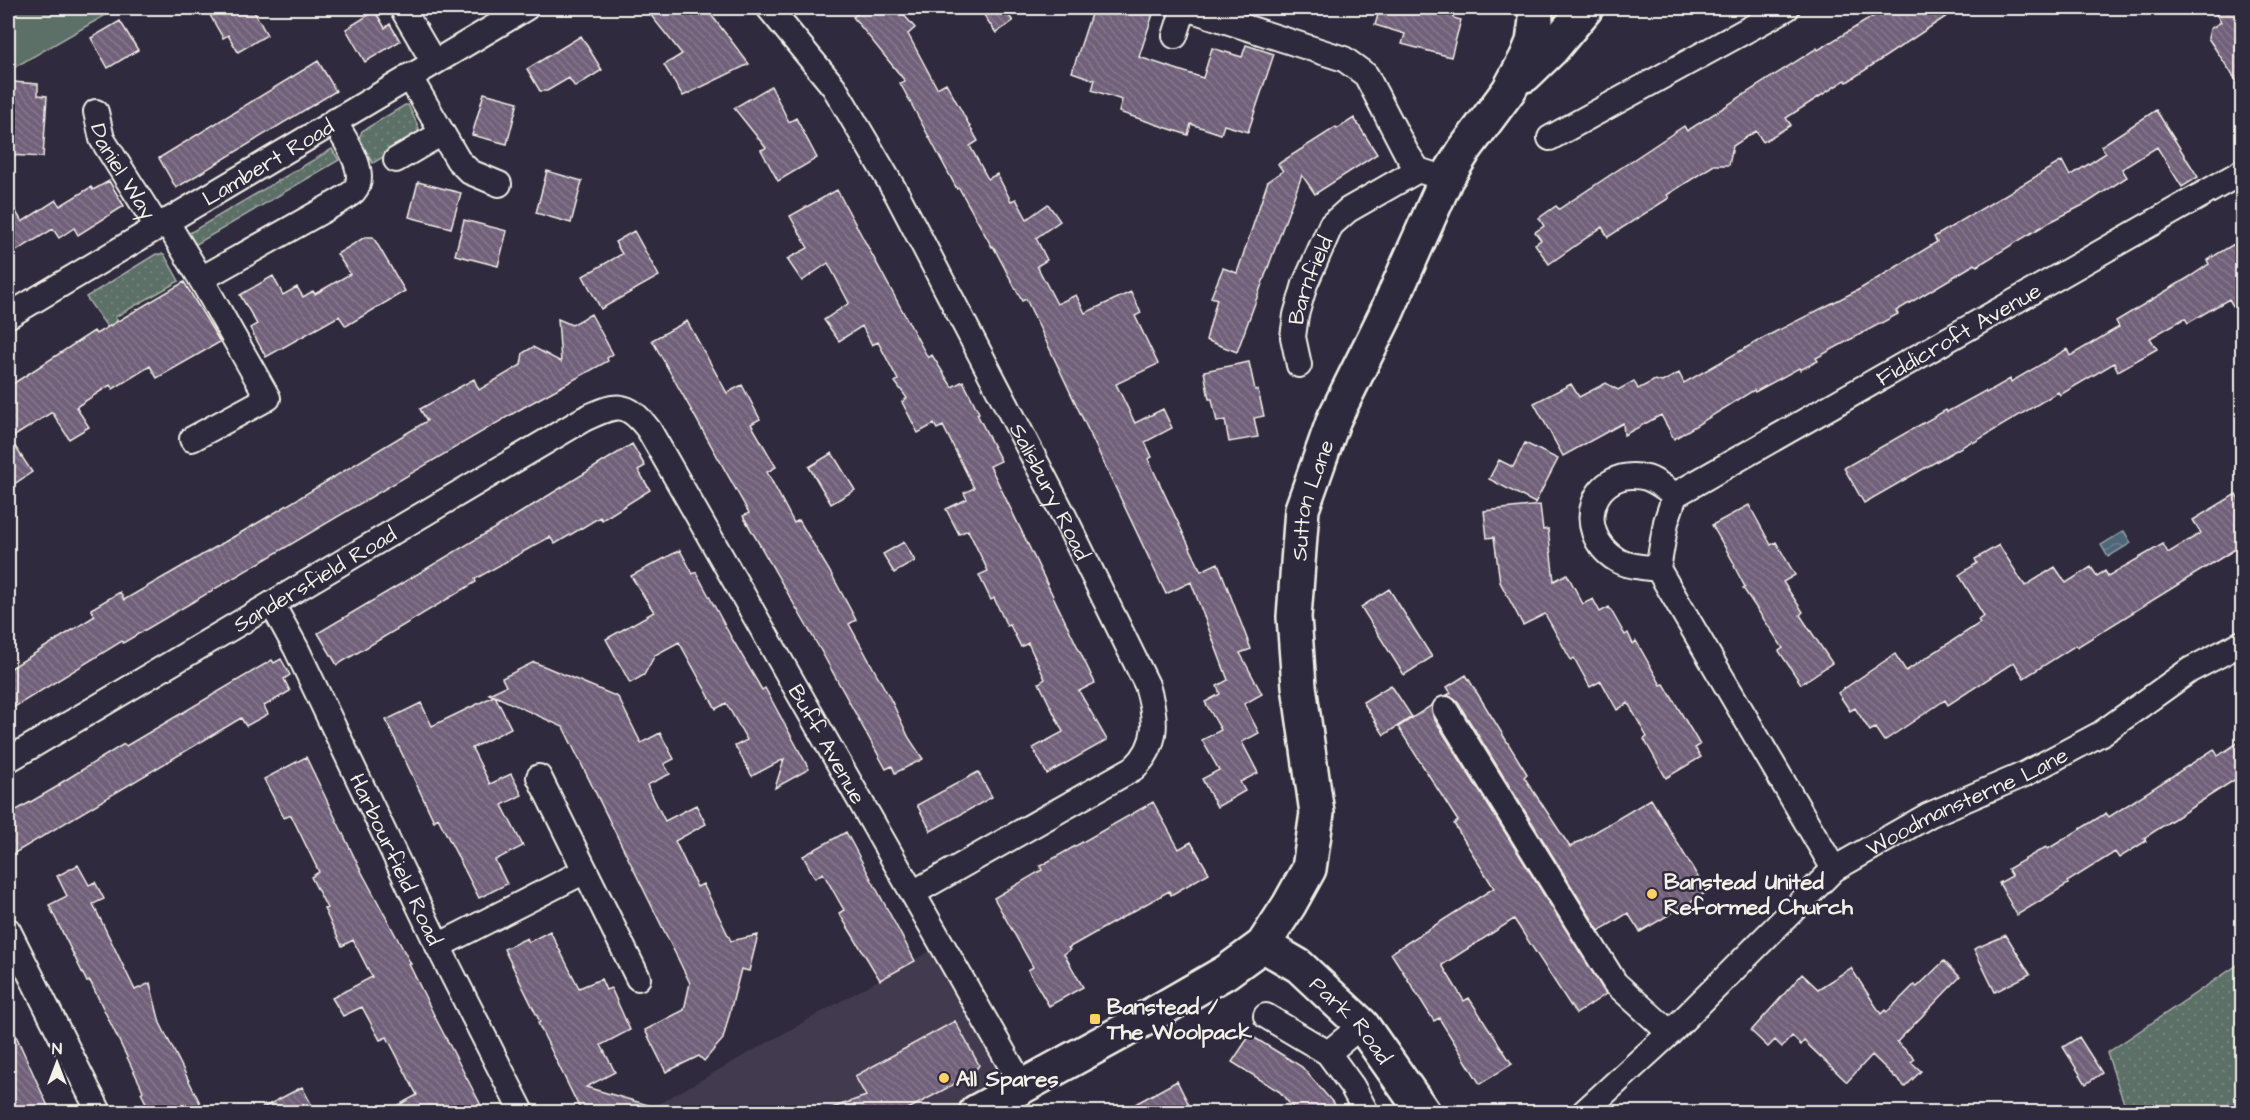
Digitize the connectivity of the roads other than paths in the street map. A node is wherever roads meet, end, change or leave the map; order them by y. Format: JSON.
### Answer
{"nodes":[{"id":1,"x":402,"y":8,"type":"edge"},
{"id":2,"x":526,"y":8,"type":"edge"},
{"id":3,"x":769,"y":8,"type":"edge"},
{"id":4,"x":1185,"y":8,"type":"edge"},
{"id":5,"x":1535,"y":8,"type":"edge"},
{"id":6,"x":1587,"y":8,"type":"edge"},
{"id":7,"x":1787,"y":8,"type":"edge"},
{"id":8,"x":1175,"y":36,"type":"dead end"},
{"id":9,"x":433,"y":61,"type":"junction"},
{"id":10,"x":409,"y":76,"type":"junction"},
{"id":11,"x":1509,"y":90,"type":"junction"},
{"id":12,"x":96,"y":112,"type":"dead end"},
{"id":13,"x":334,"y":121,"type":"junction"},
{"id":14,"x":442,"y":133,"type":"junction"},
{"id":15,"x":1550,"y":138,"type":"dead end"},
{"id":16,"x":396,"y":160,"type":"dead end"},
{"id":17,"x":2242,"y":172,"type":"edge"},
{"id":18,"x":1432,"y":175,"type":"junction"},
{"id":19,"x":499,"y":184,"type":"dead end"},
{"id":20,"x":161,"y":223,"type":"junction"},
{"id":21,"x":201,"y":279,"type":"junction"},
{"id":22,"x":8,"y":316,"type":"edge"},
{"id":23,"x":1299,"y":365,"type":"dead end"},
{"id":24,"x":624,"y":407,"type":"joint"},
{"id":25,"x":192,"y":439,"type":"dead end"},
{"id":26,"x":1675,"y":495,"type":"junction"},
{"id":27,"x":1658,"y":569,"type":"junction"},
{"id":28,"x":272,"y":604,"type":"junction"},
{"id":29,"x":2242,"y":643,"type":"edge"},
{"id":30,"x":1445,"y":709,"type":"dead end"},
{"id":31,"x":8,"y":760,"type":"edge"},
{"id":32,"x":539,"y":777,"type":"dead end"},
{"id":33,"x":1834,"y":869,"type":"junction"},
{"id":34,"x":585,"y":872,"type":"junction"},
{"id":35,"x":913,"y":893,"type":"junction"},
{"id":36,"x":8,"y":930,"type":"edge"},
{"id":37,"x":1263,"y":945,"type":"junction"},
{"id":38,"x":438,"y":946,"type":"junction"},
{"id":39,"x":638,"y":978,"type":"dead end"},
{"id":40,"x":1266,"y":1016,"type":"dead end"},
{"id":41,"x":1362,"y":1025,"type":"junction"},
{"id":42,"x":1670,"y":1033,"type":"junction"},
{"id":43,"x":1328,"y":1053,"type":"junction"},
{"id":44,"x":1015,"y":1099,"type":"edge"},
{"id":45,"x":99,"y":1113,"type":"edge"},
{"id":46,"x":522,"y":1113,"type":"edge"},
{"id":47,"x":976,"y":1113,"type":"edge"},
{"id":48,"x":1366,"y":1113,"type":"edge"},
{"id":49,"x":1423,"y":1113,"type":"edge"},
{"id":50,"x":1584,"y":1113,"type":"edge"}],
"edges":[{"from":1,"to":9,"type":"street"},
{"from":2,"to":9,"type":"street","name":"Lambert Road"},
{"from":3,"to":35,"type":"street","name":"Salisbury Road"},
{"from":4,"to":8,"type":"street"},
{"from":4,"to":18,"type":"street"},
{"from":5,"to":11,"type":"main road","name":"Sutton Lane"},
{"from":6,"to":11,"type":"main road","name":"Sutton Lane"},
{"from":7,"to":15,"type":"street"},
{"from":9,"to":10,"type":"street","name":"Lambert Road"},
{"from":10,"to":13,"type":"street","name":"Lambert Road"},
{"from":10,"to":14,"type":"street"},
{"from":11,"to":18,"type":"main road","name":"Sutton Lane"},
{"from":12,"to":20,"type":"street","name":"Daniel Way"},
{"from":13,"to":20,"type":"street","name":"Lambert Road"},
{"from":13,"to":21,"type":"street"},
{"from":14,"to":16,"type":"street"},
{"from":14,"to":19,"type":"street"},
{"from":17,"to":26,"type":"street","name":"Fiddicroft Avenue"},
{"from":18,"to":23,"type":"street","name":"Barnfield"},
{"from":18,"to":37,"type":"main road","name":"Sutton Lane"},
{"from":20,"to":21,"type":"street","name":"Daniel Way"},
{"from":20,"to":22,"type":"street","name":"Lambert Road"},
{"from":21,"to":25,"type":"street","name":"Daniel Way"},
{"from":24,"to":28,"type":"street","name":"Sandersfield Road"},
{"from":24,"to":35,"type":"street","name":"Buff Avenue"},
{"from":26,"to":27,"type":"street"},
{"from":26,"to":27,"type":"street"},
{"from":27,"to":33,"type":"street"},
{"from":28,"to":31,"type":"street","name":"Sandersfield Road"},
{"from":28,"to":38,"type":"street","name":"Harbourfield Road"},
{"from":29,"to":33,"type":"street","name":"Woodmansterne Lane"},
{"from":30,"to":42,"type":"street"},
{"from":32,"to":34,"type":"street"},
{"from":33,"to":42,"type":"street","name":"Woodmansterne Lane"},
{"from":34,"to":38,"type":"street"},
{"from":34,"to":39,"type":"street"},
{"from":35,"to":44,"type":"street","name":"Buff Avenue"},
{"from":36,"to":45,"type":"street"},
{"from":37,"to":41,"type":"main road","name":"Park Road"},
{"from":37,"to":44,"type":"main road"},
{"from":38,"to":46,"type":"street","name":"Harbourfield Road"},
{"from":40,"to":43,"type":"street"},
{"from":41,"to":43,"type":"street"},
{"from":41,"to":49,"type":"main road","name":"Park Road"},
{"from":42,"to":50,"type":"street","name":"Woodmansterne Lane"},
{"from":43,"to":48,"type":"street"},
{"from":44,"to":47,"type":"main road"}]}
